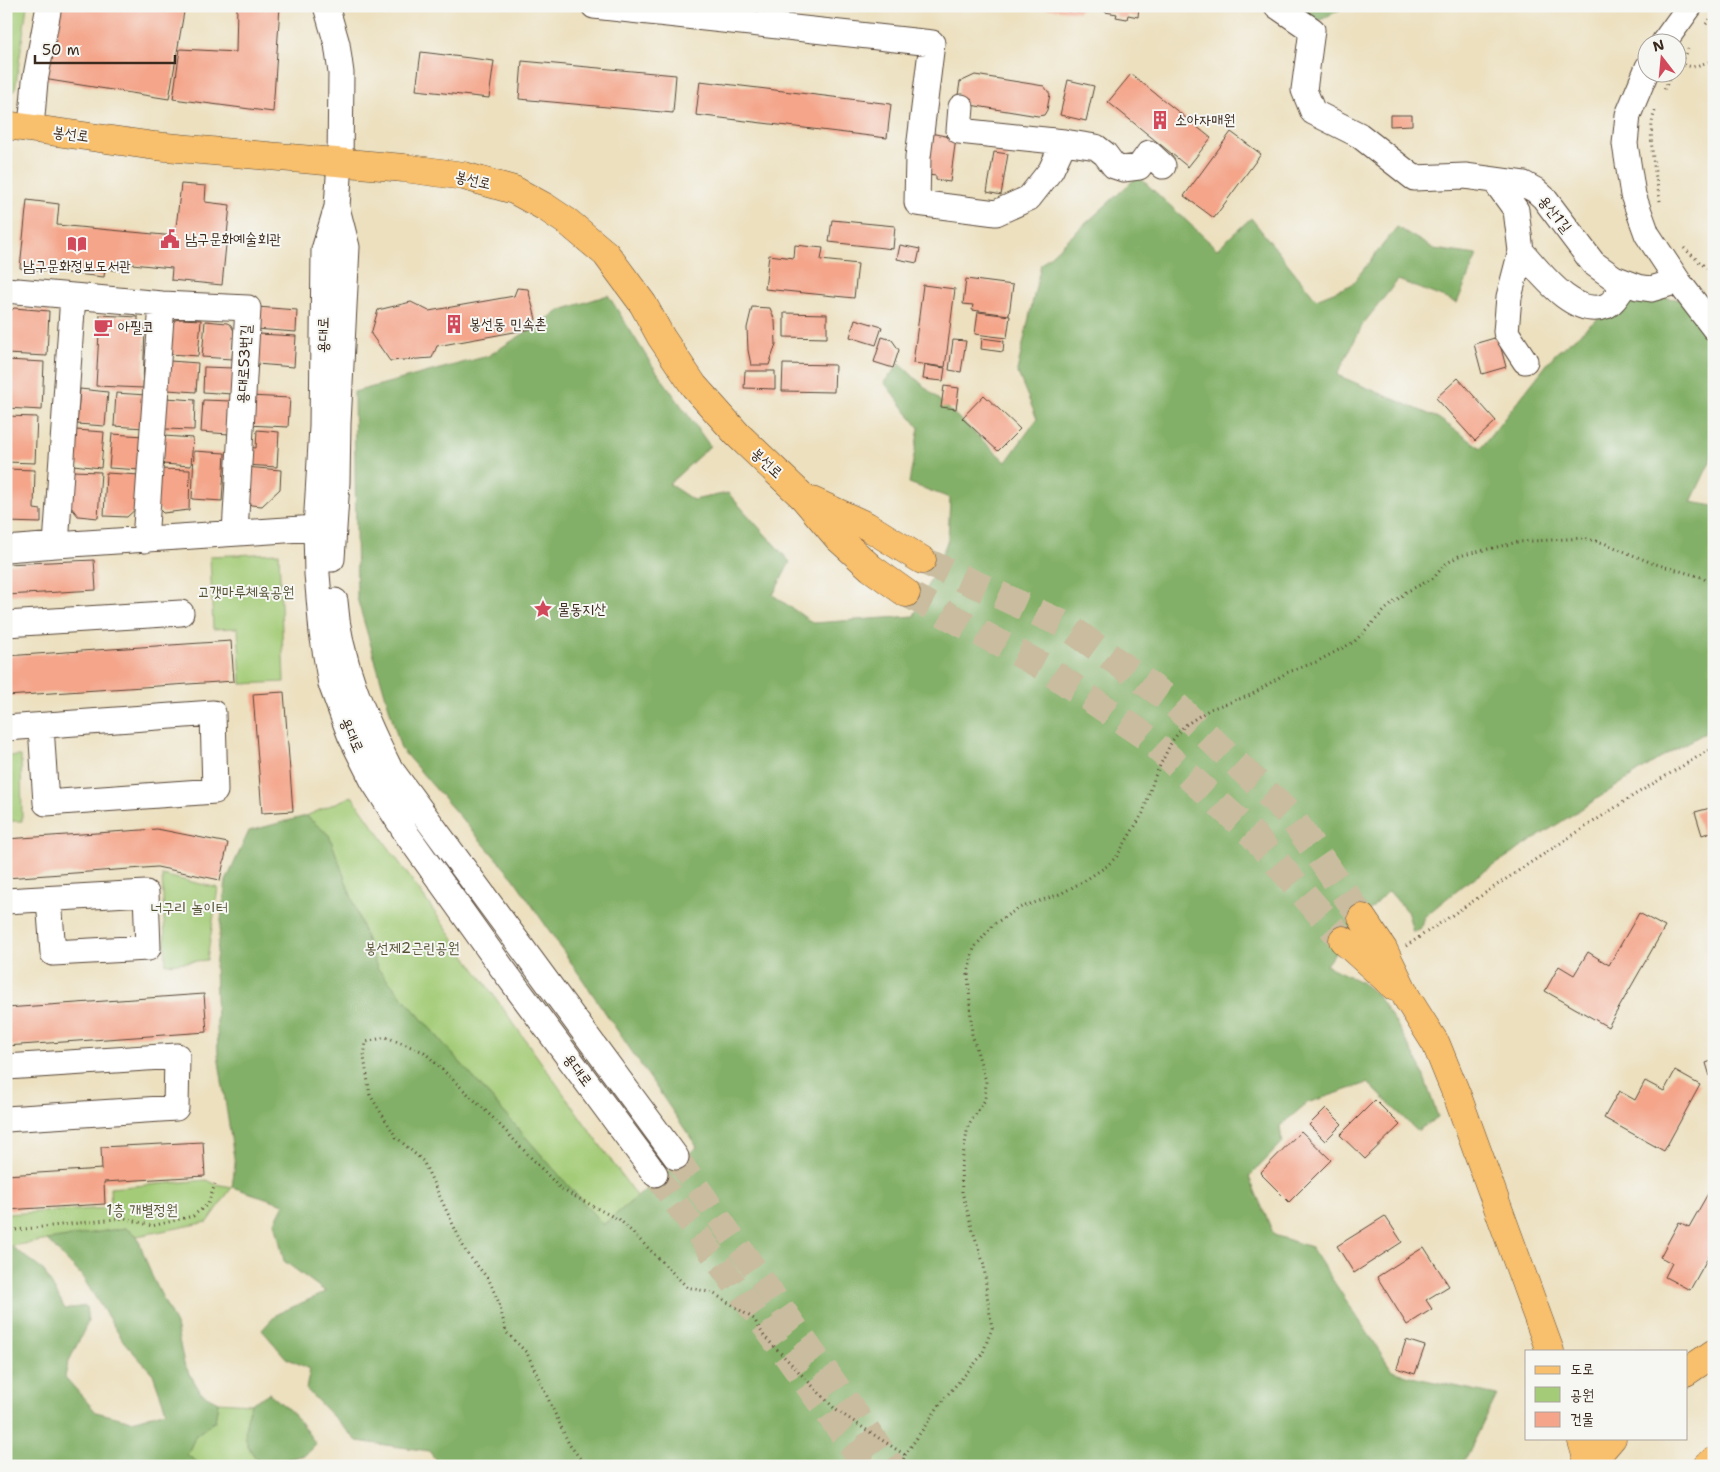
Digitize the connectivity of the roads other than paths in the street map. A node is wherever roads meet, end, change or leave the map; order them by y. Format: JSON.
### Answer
{"nodes":[{"id":1,"x":49,"y":6,"type":"edge"},
{"id":2,"x":326,"y":6,"type":"edge"},
{"id":3,"x":594,"y":6,"type":"edge"},
{"id":4,"x":747,"y":6,"type":"edge"},
{"id":5,"x":1276,"y":6,"type":"edge"},
{"id":6,"x":1690,"y":6,"type":"edge"},
{"id":7,"x":648,"y":10,"type":"edge"},
{"id":8,"x":719,"y":20,"type":"junction"},
{"id":9,"x":1671,"y":32,"type":"edge"},
{"id":10,"x":1642,"y":82,"type":"edge"},
{"id":11,"x":961,"y":107,"type":"dead end"},
{"id":12,"x":18,"y":127,"type":"edge"},
{"id":13,"x":1064,"y":142,"type":"junction"},
{"id":14,"x":340,"y":162,"type":"junction"},
{"id":15,"x":1162,"y":166,"type":"dead end"},
{"id":16,"x":1495,"y":181,"type":"junction"},
{"id":17,"x":337,"y":207,"type":"junction"},
{"id":18,"x":1521,"y":251,"type":"junction"},
{"id":19,"x":1678,"y":281,"type":"junction"},
{"id":20,"x":1627,"y":283,"type":"junction"},
{"id":21,"x":6,"y":290,"type":"edge"},
{"id":22,"x":73,"y":296,"type":"junction"},
{"id":23,"x":162,"y":304,"type":"junction"},
{"id":24,"x":1714,"y":328,"type":"edge"},
{"id":25,"x":1525,"y":361,"type":"dead end"},
{"id":26,"x":804,"y":498,"type":"junction"},
{"id":27,"x":316,"y":528,"type":"junction"},
{"id":28,"x":235,"y":532,"type":"junction"},
{"id":29,"x":145,"y":540,"type":"junction"},
{"id":30,"x":56,"y":545,"type":"junction"},
{"id":31,"x":6,"y":549,"type":"edge"},
{"id":32,"x":922,"y":560,"type":"tunnel mouth"},
{"id":33,"x":906,"y":593,"type":"tunnel mouth"},
{"id":34,"x":181,"y":613,"type":"dead end"},
{"id":35,"x":6,"y":624,"type":"edge"},
{"id":36,"x":41,"y":726,"type":"junction"},
{"id":37,"x":6,"y":728,"type":"edge"},
{"id":38,"x":49,"y":899,"type":"dead end"},
{"id":39,"x":6,"y":901,"type":"edge"},
{"id":40,"x":1362,"y":918,"type":"tunnel mouth"},
{"id":41,"x":1342,"y":940,"type":"tunnel mouth"},
{"id":42,"x":1407,"y":998,"type":"junction"},
{"id":43,"x":6,"y":1067,"type":"edge"},
{"id":44,"x":6,"y":1119,"type":"edge"},
{"id":45,"x":676,"y":1157,"type":"tunnel mouth"},
{"id":46,"x":655,"y":1174,"type":"tunnel mouth"},
{"id":47,"x":1550,"y":1350,"type":"edge"},
{"id":48,"x":1714,"y":1353,"type":"edge"},
{"id":49,"x":1688,"y":1371,"type":"edge"},
{"id":50,"x":1581,"y":1440,"type":"edge"},
{"id":51,"x":1610,"y":1440,"type":"edge"},
{"id":52,"x":1714,"y":1461,"type":"edge"},
{"id":53,"x":1589,"y":1465,"type":"edge"},
{"id":54,"x":1708,"y":1466,"type":"edge"}],
"edges":[{"from":1,"to":12,"type":"street"},
{"from":2,"to":14,"type":"street","name":"용대로"},
{"from":3,"to":7,"type":"street"},
{"from":4,"to":8,"type":"street"},
{"from":5,"to":16,"type":"street","name":"용산1길"},
{"from":6,"to":9,"type":"street"},
{"from":7,"to":8,"type":"street"},
{"from":8,"to":13,"type":"street"},
{"from":10,"to":19,"type":"street"},
{"from":11,"to":13,"type":"street"},
{"from":12,"to":14,"type":"main road","name":"봉선로"},
{"from":13,"to":15,"type":"street"},
{"from":14,"to":17,"type":"street","name":"용대로"},
{"from":14,"to":26,"type":"main road","name":"봉선로"},
{"from":16,"to":18,"type":"street"},
{"from":16,"to":20,"type":"street","name":"용산1길"},
{"from":17,"to":27,"type":"street","name":"용대로"},
{"from":17,"to":45,"type":"street","name":"용대로"},
{"from":18,"to":20,"type":"street"},
{"from":18,"to":25,"type":"street"},
{"from":19,"to":20,"type":"street","name":"용산1길"},
{"from":19,"to":24,"type":"street"},
{"from":21,"to":22,"type":"street"},
{"from":22,"to":23,"type":"street"},
{"from":22,"to":30,"type":"street"},
{"from":23,"to":28,"type":"street","name":"용대로53번길"},
{"from":23,"to":29,"type":"street"},
{"from":26,"to":32,"type":"main road"},
{"from":26,"to":33,"type":"main road"},
{"from":27,"to":28,"type":"street"},
{"from":27,"to":46,"type":"street","name":"용대로"},
{"from":28,"to":29,"type":"street"},
{"from":29,"to":30,"type":"street"},
{"from":30,"to":31,"type":"street"},
{"from":34,"to":35,"type":"street"},
{"from":36,"to":36,"type":"street"},
{"from":36,"to":37,"type":"street"},
{"from":38,"to":39,"type":"street"},
{"from":40,"to":42,"type":"main road"},
{"from":41,"to":42,"type":"main road"},
{"from":42,"to":47,"type":"main road"},
{"from":43,"to":44,"type":"street"},
{"from":48,"to":49,"type":"main road"},
{"from":50,"to":53,"type":"main road"},
{"from":51,"to":53,"type":"main road"},
{"from":52,"to":54,"type":"main road"}]}
